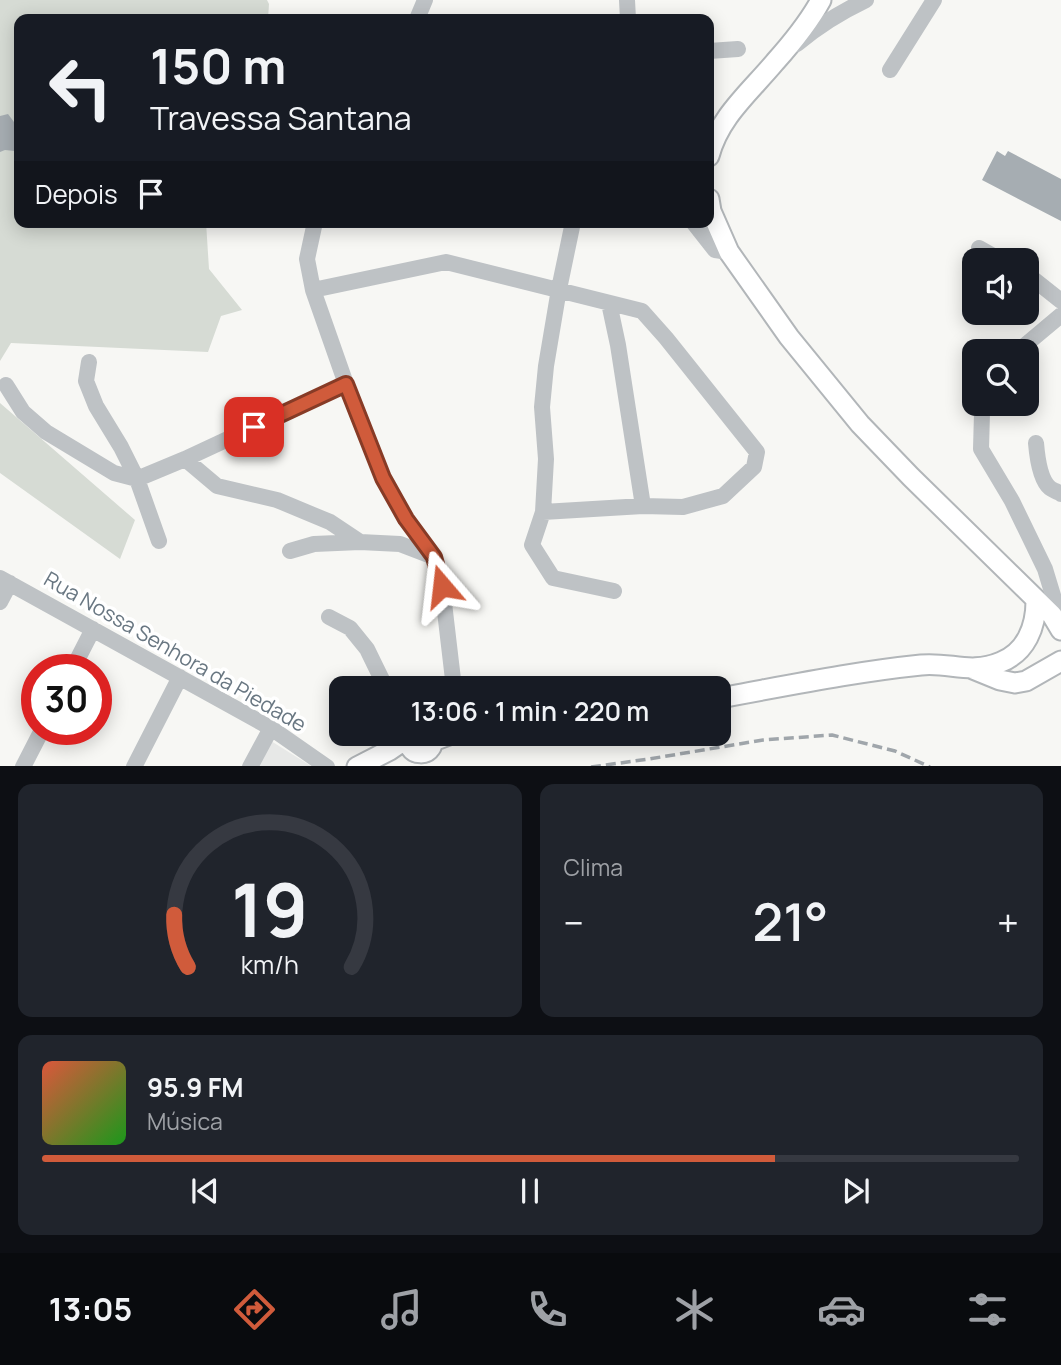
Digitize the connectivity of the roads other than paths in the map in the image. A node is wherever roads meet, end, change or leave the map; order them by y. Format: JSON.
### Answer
{"nodes":[{"id":1,"x":821,"y":0,"type":"edge"},
{"id":2,"x":934,"y":0,"type":"edge"},
{"id":3,"x":853,"y":2,"type":"edge"},
{"id":4,"x":738,"y":49,"type":"dead end"},
{"id":5,"x":714,"y":51,"type":"edge"},
{"id":6,"x":776,"y":62,"type":"junction"},
{"id":7,"x":890,"y":70,"type":"dead end"},
{"id":8,"x":714,"y":140,"type":"edge"},
{"id":9,"x":714,"y":218,"type":"edge"},
{"id":10,"x":314,"y":228,"type":"edge"},
{"id":11,"x":572,"y":228,"type":"edge"},
{"id":12,"x":698,"y":228,"type":"edge"},
{"id":13,"x":729,"y":252,"type":"junction"},
{"id":14,"x":1039,"y":284,"type":"edge"},
{"id":15,"x":559,"y":289,"type":"junction"},
{"id":16,"x":313,"y":290,"type":"junction"},
{"id":17,"x":1061,"y":301,"type":"edge"},
{"id":18,"x":609,"y":303,"type":"junction"},
{"id":19,"x":1061,"y":315,"type":"edge"},
{"id":20,"x":1032,"y":339,"type":"edge"},
{"id":21,"x":89,"y":362,"type":"dead end"},
{"id":22,"x":346,"y":384,"type":"junction"},
{"id":23,"x":6,"y":385,"type":"dead end"},
{"id":24,"x":982,"y":416,"type":"edge"},
{"id":25,"x":1036,"y":443,"type":"dead end"},
{"id":26,"x":185,"y":459,"type":"junction"},
{"id":27,"x":137,"y":479,"type":"junction"},
{"id":28,"x":1061,"y":494,"type":"edge"},
{"id":29,"x":643,"y":506,"type":"junction"},
{"id":30,"x":543,"y":512,"type":"junction"},
{"id":31,"x":159,"y":541,"type":"dead end"},
{"id":32,"x":360,"y":542,"type":"junction"},
{"id":33,"x":290,"y":551,"type":"dead end"},
{"id":34,"x":434,"y":557,"type":"junction"},
{"id":35,"x":5,"y":580,"type":"edge"},
{"id":36,"x":614,"y":591,"type":"dead end"},
{"id":37,"x":1044,"y":595,"type":"junction"},
{"id":38,"x":0,"y":602,"type":"edge"},
{"id":39,"x":329,"y":617,"type":"dead end"},
{"id":40,"x":1061,"y":622,"type":"edge"},
{"id":41,"x":93,"y":629,"type":"junction"},
{"id":42,"x":1061,"y":631,"type":"edge"},
{"id":43,"x":1029,"y":638,"type":"junction"},
{"id":44,"x":80,"y":654,"type":"edge"},
{"id":45,"x":1055,"y":664,"type":"edge"},
{"id":46,"x":973,"y":669,"type":"junction"},
{"id":47,"x":380,"y":676,"type":"edge"},
{"id":48,"x":453,"y":676,"type":"edge"},
{"id":49,"x":180,"y":677,"type":"junction"},
{"id":50,"x":731,"y":696,"type":"edge"},
{"id":51,"x":271,"y":728,"type":"junction"},
{"id":52,"x":34,"y":745,"type":"edge"},
{"id":53,"x":415,"y":746,"type":"edge"},
{"id":54,"x":422,"y":746,"type":"edge"},
{"id":55,"x":23,"y":766,"type":"edge"},
{"id":56,"x":134,"y":766,"type":"edge"},
{"id":57,"x":250,"y":766,"type":"edge"},
{"id":58,"x":327,"y":766,"type":"edge"},
{"id":59,"x":357,"y":766,"type":"edge"},
{"id":60,"x":438,"y":766,"type":"edge"}],
"edges":[{"from":1,"to":6,"type":"main road"},
{"from":2,"to":7,"type":"street"},
{"from":3,"to":6,"type":"street"},
{"from":4,"to":5,"type":"street"},
{"from":6,"to":8,"type":"main road"},
{"from":9,"to":13,"type":"main road"},
{"from":10,"to":16,"type":"street"},
{"from":11,"to":15,"type":"street"},
{"from":12,"to":13,"type":"street"},
{"from":13,"to":37,"type":"main road"},
{"from":14,"to":17,"type":"street"},
{"from":15,"to":16,"type":"street"},
{"from":15,"to":18,"type":"street"},
{"from":15,"to":30,"type":"street"},
{"from":16,"to":22,"type":"street"},
{"from":18,"to":29,"type":"street"},
{"from":18,"to":29,"type":"street"},
{"from":19,"to":20,"type":"street"},
{"from":21,"to":27,"type":"street"},
{"from":22,"to":26,"type":"street"},
{"from":22,"to":34,"type":"street"},
{"from":23,"to":27,"type":"street"},
{"from":24,"to":37,"type":"street"},
{"from":25,"to":28,"type":"street"},
{"from":26,"to":27,"type":"street"},
{"from":26,"to":32,"type":"street"},
{"from":27,"to":31,"type":"street"},
{"from":29,"to":30,"type":"street"},
{"from":30,"to":36,"type":"street"},
{"from":32,"to":33,"type":"street"},
{"from":32,"to":34,"type":"street"},
{"from":34,"to":48,"type":"street"},
{"from":35,"to":38,"type":"street"},
{"from":35,"to":41,"type":"street","name":"Rua Nossa Senhora da Piedade"},
{"from":37,"to":40,"type":"street"},
{"from":37,"to":42,"type":"main road"},
{"from":37,"to":43,"type":"main road"},
{"from":39,"to":47,"type":"street"},
{"from":41,"to":44,"type":"street"},
{"from":41,"to":49,"type":"street","name":"Rua Nossa Senhora da Piedade"},
{"from":42,"to":43,"type":"main road"},
{"from":43,"to":45,"type":"main road"},
{"from":43,"to":46,"type":"main road"},
{"from":45,"to":46,"type":"main road"},
{"from":46,"to":50,"type":"main road"},
{"from":49,"to":51,"type":"street","name":"Rua Nossa Senhora da Piedade"},
{"from":49,"to":56,"type":"street"},
{"from":51,"to":57,"type":"street"},
{"from":51,"to":58,"type":"street","name":"Rua Nossa Senhora da Piedade"},
{"from":52,"to":55,"type":"street"},
{"from":53,"to":59,"type":"main road"},
{"from":54,"to":60,"type":"main road"}]}
